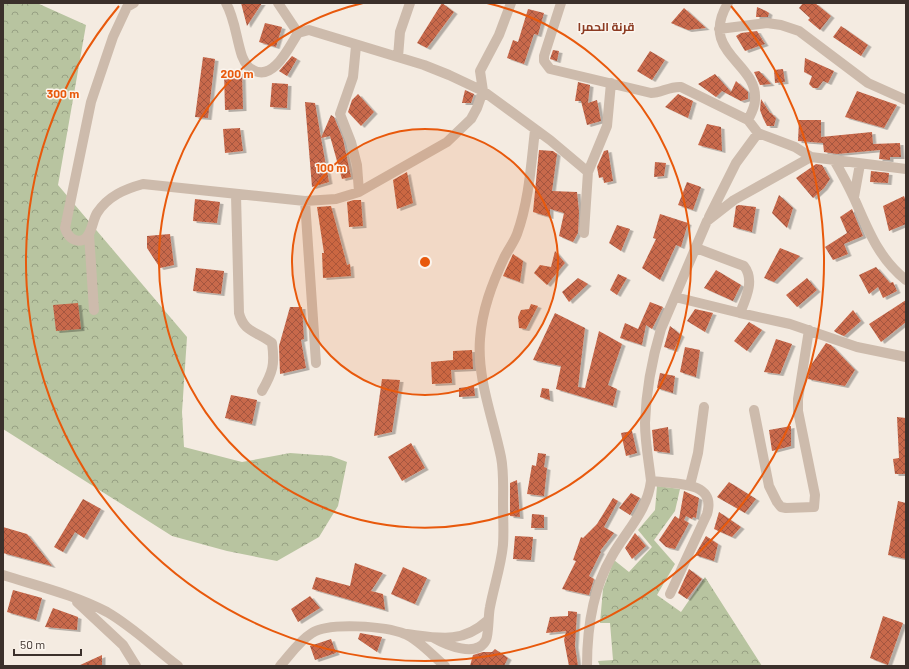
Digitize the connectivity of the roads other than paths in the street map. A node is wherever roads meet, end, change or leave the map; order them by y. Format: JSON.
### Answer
{"nodes":[{"id":1,"x":226,"y":3,"type":"edge"},
{"id":2,"x":278,"y":3,"type":"edge"},
{"id":3,"x":410,"y":3,"type":"edge"},
{"id":4,"x":512,"y":3,"type":"edge"},
{"id":5,"x":561,"y":3,"type":"edge"},
{"id":6,"x":728,"y":3,"type":"edge"},
{"id":7,"x":127,"y":4,"type":"edge"},
{"id":8,"x":719,"y":29,"type":"junction"},
{"id":9,"x":298,"y":33,"type":"junction"},
{"id":10,"x":356,"y":46,"type":"junction"},
{"id":11,"x":398,"y":57,"type":"junction"},
{"id":12,"x":611,"y":83,"type":"junction"},
{"id":13,"x":482,"y":92,"type":"junction"},
{"id":14,"x":906,"y":100,"type":"edge"},
{"id":15,"x":748,"y":120,"type":"junction"},
{"id":16,"x":535,"y":130,"type":"junction"},
{"id":17,"x":758,"y":133,"type":"junction"},
{"id":18,"x":811,"y":157,"type":"junction"},
{"id":19,"x":834,"y":160,"type":"junction"},
{"id":20,"x":860,"y":164,"type":"junction"},
{"id":21,"x":906,"y":169,"type":"edge"},
{"id":22,"x":588,"y":172,"type":"junction"},
{"id":23,"x":359,"y":192,"type":"junction"},
{"id":24,"x":236,"y":195,"type":"junction"},
{"id":25,"x":854,"y":197,"type":"junction"},
{"id":26,"x":305,"y":200,"type":"junction"},
{"id":27,"x":707,"y":221,"type":"junction"},
{"id":28,"x":584,"y":233,"type":"dead end"},
{"id":29,"x":89,"y":234,"type":"junction"},
{"id":30,"x":696,"y":248,"type":"junction"},
{"id":31,"x":906,"y":280,"type":"edge"},
{"id":32,"x":675,"y":297,"type":"junction"},
{"id":33,"x":94,"y":310,"type":"dead end"},
{"id":34,"x":740,"y":313,"type":"junction"},
{"id":35,"x":809,"y":330,"type":"junction"},
{"id":36,"x":906,"y":357,"type":"edge"},
{"id":37,"x":316,"y":363,"type":"dead end"},
{"id":38,"x":262,"y":391,"type":"dead end"},
{"id":39,"x":704,"y":407,"type":"dead end"},
{"id":40,"x":754,"y":410,"type":"dead end"},
{"id":41,"x":651,"y":482,"type":"junction"},
{"id":42,"x":690,"y":485,"type":"junction"},
{"id":43,"x":3,"y":575,"type":"edge"},
{"id":44,"x":670,"y":594,"type":"dead end"},
{"id":45,"x":73,"y":598,"type":"junction"},
{"id":46,"x":487,"y":621,"type":"junction"},
{"id":47,"x":406,"y":634,"type":"junction"},
{"id":48,"x":434,"y":638,"type":"junction"},
{"id":49,"x":136,"y":666,"type":"edge"},
{"id":50,"x":178,"y":666,"type":"edge"},
{"id":51,"x":280,"y":666,"type":"edge"},
{"id":52,"x":445,"y":666,"type":"edge"},
{"id":53,"x":587,"y":666,"type":"edge"}],
"edges":[{"from":1,"to":9,"type":"street"},
{"from":2,"to":9,"type":"street"},
{"from":3,"to":11,"type":"street"},
{"from":4,"to":13,"type":"street"},
{"from":5,"to":12,"type":"street"},
{"from":6,"to":8,"type":"street"},
{"from":7,"to":29,"type":"street"},
{"from":8,"to":14,"type":"street"},
{"from":8,"to":15,"type":"street"},
{"from":9,"to":10,"type":"street"},
{"from":10,"to":11,"type":"street"},
{"from":10,"to":23,"type":"street"},
{"from":11,"to":13,"type":"street"},
{"from":12,"to":15,"type":"street"},
{"from":12,"to":22,"type":"street"},
{"from":13,"to":16,"type":"street"},
{"from":13,"to":23,"type":"street"},
{"from":15,"to":17,"type":"street"},
{"from":16,"to":22,"type":"street"},
{"from":16,"to":46,"type":"street"},
{"from":17,"to":18,"type":"street"},
{"from":17,"to":27,"type":"street"},
{"from":18,"to":19,"type":"street"},
{"from":18,"to":27,"type":"street"},
{"from":19,"to":20,"type":"street"},
{"from":19,"to":25,"type":"street"},
{"from":20,"to":21,"type":"street"},
{"from":20,"to":25,"type":"street"},
{"from":22,"to":28,"type":"street"},
{"from":23,"to":26,"type":"street"},
{"from":24,"to":26,"type":"street"},
{"from":24,"to":29,"type":"street"},
{"from":24,"to":38,"type":"street"},
{"from":25,"to":31,"type":"street"},
{"from":26,"to":37,"type":"street"},
{"from":27,"to":30,"type":"street"},
{"from":29,"to":33,"type":"street"},
{"from":30,"to":32,"type":"street"},
{"from":30,"to":34,"type":"street"},
{"from":32,"to":34,"type":"street"},
{"from":32,"to":41,"type":"street"},
{"from":34,"to":35,"type":"street"},
{"from":35,"to":36,"type":"street"},
{"from":35,"to":40,"type":"street"},
{"from":39,"to":42,"type":"street"},
{"from":41,"to":42,"type":"street"},
{"from":41,"to":53,"type":"street"},
{"from":42,"to":44,"type":"street"},
{"from":43,"to":45,"type":"street"},
{"from":45,"to":49,"type":"street"},
{"from":45,"to":50,"type":"street"},
{"from":46,"to":48,"type":"street"},
{"from":46,"to":48,"type":"street"},
{"from":47,"to":48,"type":"street"},
{"from":47,"to":51,"type":"street"},
{"from":47,"to":52,"type":"street"}]}
